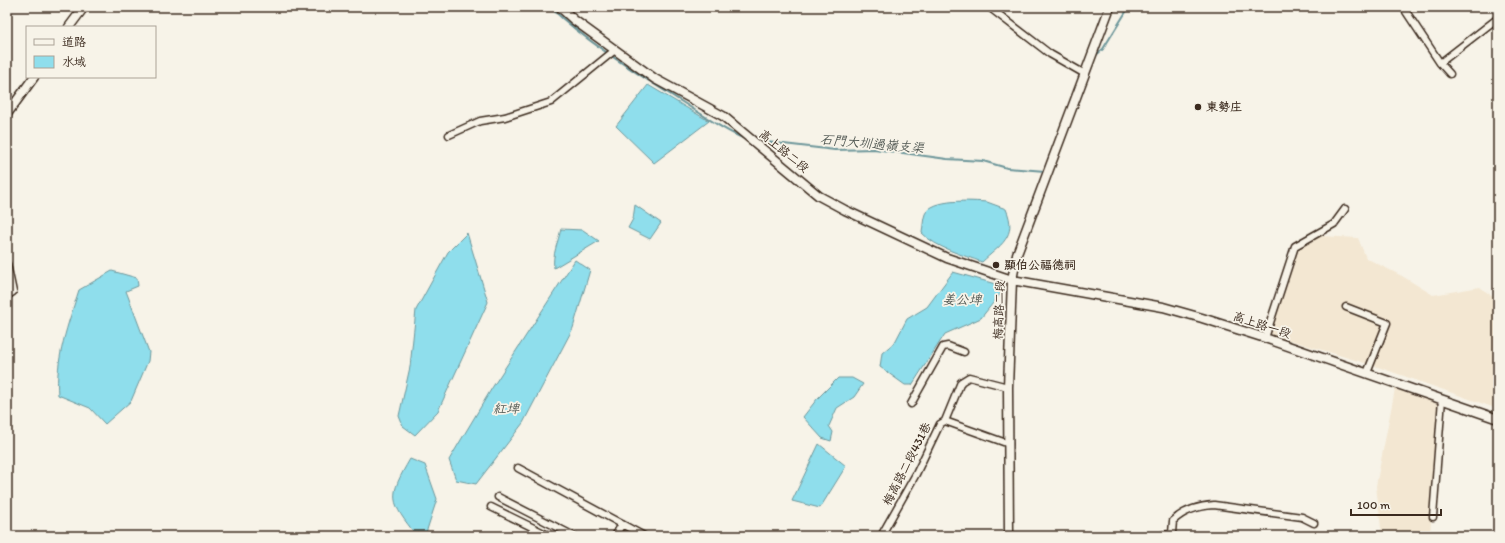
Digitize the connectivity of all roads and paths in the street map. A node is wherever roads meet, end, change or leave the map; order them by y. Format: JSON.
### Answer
{"nodes":[{"id":1,"x":84,"y":7,"type":"edge"},
{"id":2,"x":560,"y":7,"type":"edge"},
{"id":3,"x":989,"y":7,"type":"edge"},
{"id":4,"x":1110,"y":7,"type":"edge"},
{"id":5,"x":1403,"y":7,"type":"edge"},
{"id":6,"x":1498,"y":18,"type":"edge"},
{"id":7,"x":71,"y":26,"type":"edge"},
{"id":8,"x":614,"y":50,"type":"junction"},
{"id":9,"x":1440,"y":63,"type":"junction"},
{"id":10,"x":1082,"y":73,"type":"junction"},
{"id":11,"x":1450,"y":74,"type":"dead end"},
{"id":12,"x":33,"y":78,"type":"edge"},
{"id":13,"x":7,"y":114,"type":"edge"},
{"id":14,"x":449,"y":135,"type":"dead end"},
{"id":15,"x":1345,"y":208,"type":"dead end"},
{"id":16,"x":7,"y":264,"type":"edge"},
{"id":17,"x":1012,"y":280,"type":"junction"},
{"id":18,"x":7,"y":296,"type":"edge"},
{"id":19,"x":1346,"y":307,"type":"dead end"},
{"id":20,"x":1265,"y":338,"type":"junction"},
{"id":21,"x":964,"y":352,"type":"dead end"},
{"id":22,"x":1367,"y":373,"type":"junction"},
{"id":23,"x":1008,"y":387,"type":"junction"},
{"id":24,"x":1442,"y":399,"type":"junction"},
{"id":25,"x":911,"y":404,"type":"dead end"},
{"id":26,"x":1498,"y":419,"type":"edge"},
{"id":27,"x":945,"y":421,"type":"junction"},
{"id":28,"x":1009,"y":444,"type":"junction"},
{"id":29,"x":518,"y":468,"type":"dead end"},
{"id":30,"x":498,"y":497,"type":"dead end"},
{"id":31,"x":491,"y":507,"type":"dead end"},
{"id":32,"x":1433,"y":517,"type":"dead end"},
{"id":33,"x":1314,"y":523,"type":"dead end"},
{"id":34,"x":622,"y":524,"type":"junction"},
{"id":35,"x":550,"y":536,"type":"edge"},
{"id":36,"x":574,"y":536,"type":"edge"},
{"id":37,"x":615,"y":536,"type":"edge"},
{"id":38,"x":644,"y":536,"type":"edge"},
{"id":39,"x":881,"y":536,"type":"edge"},
{"id":40,"x":1009,"y":536,"type":"edge"},
{"id":41,"x":1159,"y":536,"type":"edge"}],
"edges":[{"from":1,"to":7,"type":"street"},
{"from":2,"to":8,"type":"street","name":"高上路二段"},
{"from":3,"to":10,"type":"street"},
{"from":4,"to":10,"type":"street","name":"梅高路二段"},
{"from":5,"to":9,"type":"street"},
{"from":6,"to":9,"type":"street"},
{"from":8,"to":14,"type":"street"},
{"from":8,"to":17,"type":"street","name":"高上路二段"},
{"from":9,"to":11,"type":"street"},
{"from":10,"to":17,"type":"street","name":"梅高路二段"},
{"from":12,"to":13,"type":"street"},
{"from":15,"to":20,"type":"street"},
{"from":16,"to":18,"type":"street"},
{"from":17,"to":20,"type":"street","name":"高上路一段"},
{"from":17,"to":23,"type":"street","name":"梅高路二段"},
{"from":19,"to":22,"type":"street"},
{"from":20,"to":22,"type":"street","name":"高上路一段"},
{"from":21,"to":25,"type":"street"},
{"from":22,"to":24,"type":"street","name":"高上路一段"},
{"from":23,"to":27,"type":"street"},
{"from":23,"to":28,"type":"street","name":"梅高路二段"},
{"from":24,"to":26,"type":"street","name":"高上路一段"},
{"from":24,"to":32,"type":"street"},
{"from":27,"to":28,"type":"street","name":"梅高路二段431巷"},
{"from":27,"to":39,"type":"street","name":"梅高路二段431巷"},
{"from":28,"to":40,"type":"street","name":"梅高路二段"},
{"from":29,"to":34,"type":"street"},
{"from":30,"to":36,"type":"street"},
{"from":31,"to":35,"type":"street"},
{"from":33,"to":41,"type":"street"},
{"from":34,"to":37,"type":"street"},
{"from":34,"to":38,"type":"street"}]}
